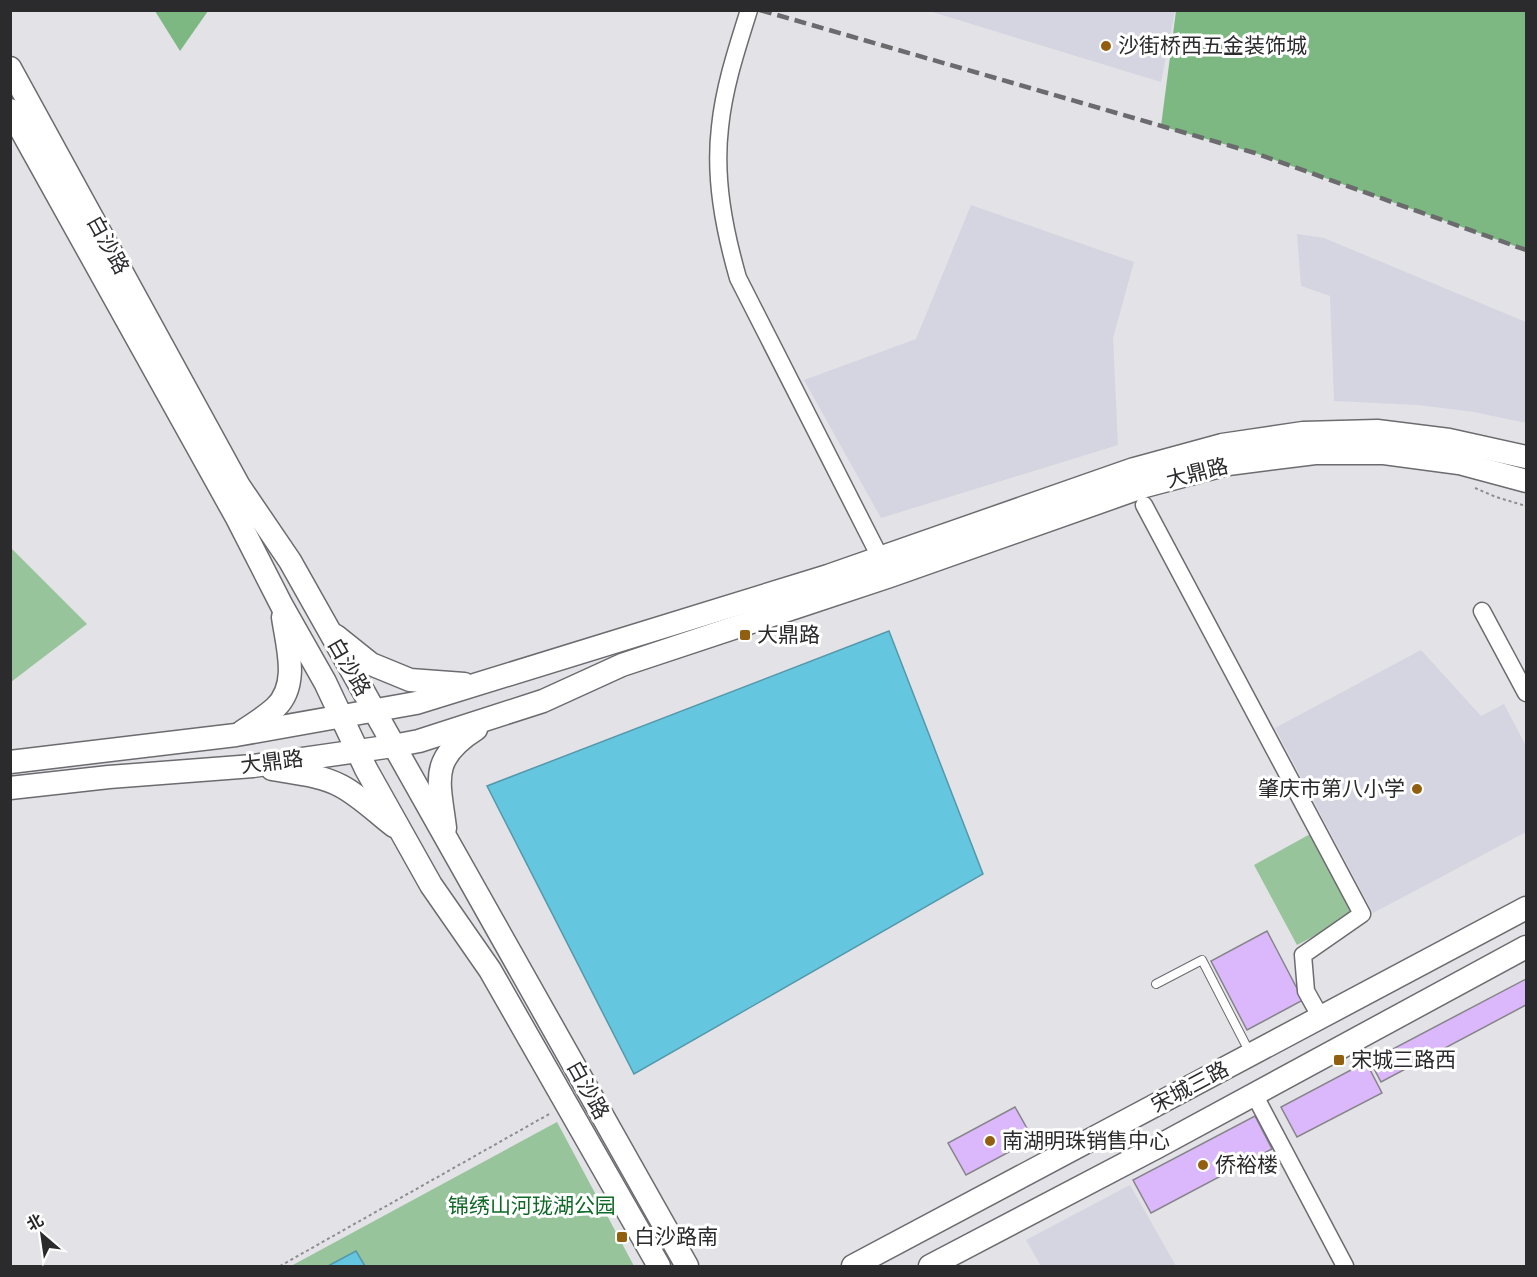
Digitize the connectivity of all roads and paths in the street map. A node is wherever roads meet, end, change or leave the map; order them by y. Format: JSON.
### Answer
{"nodes":[{"id":1,"x":749,"y":10,"type":"edge"},
{"id":2,"x":10,"y":68,"type":"edge"},
{"id":3,"x":15,"y":110,"type":"edge"},
{"id":4,"x":1527,"y":457,"type":"edge"},
{"id":5,"x":1527,"y":481,"type":"edge"},
{"id":6,"x":1468,"y":485,"type":"dead end"},
{"id":7,"x":1144,"y":505,"type":"dead end"},
{"id":8,"x":1527,"y":506,"type":"edge"},
{"id":9,"x":885,"y":568,"type":"junction"},
{"id":10,"x":282,"y":606,"type":"junction"},
{"id":11,"x":1482,"y":611,"type":"dead end"},
{"id":12,"x":327,"y":628,"type":"junction"},
{"id":13,"x":477,"y":685,"type":"junction"},
{"id":14,"x":1527,"y":693,"type":"edge"},
{"id":15,"x":374,"y":712,"type":"junction"},
{"id":16,"x":341,"y":717,"type":"junction"},
{"id":17,"x":494,"y":718,"type":"junction"},
{"id":18,"x":236,"y":735,"type":"junction"},
{"id":19,"x":393,"y":746,"type":"junction"},
{"id":20,"x":357,"y":751,"type":"junction"},
{"id":21,"x":10,"y":762,"type":"edge"},
{"id":22,"x":254,"y":766,"type":"junction"},
{"id":23,"x":10,"y":788,"type":"edge"},
{"id":24,"x":402,"y":833,"type":"junction"},
{"id":25,"x":446,"y":836,"type":"junction"},
{"id":26,"x":1527,"y":908,"type":"edge"},
{"id":27,"x":1527,"y":947,"type":"edge"},
{"id":28,"x":1156,"y":984,"type":"dead end"},
{"id":29,"x":1321,"y":1018,"type":"junction"},
{"id":30,"x":1251,"y":1055,"type":"junction"},
{"id":31,"x":1254,"y":1094,"type":"junction"},
{"id":32,"x":567,"y":1105,"type":"junction"},
{"id":33,"x":892,"y":1246,"type":"junction"},
{"id":34,"x":687,"y":1264,"type":"edge"},
{"id":35,"x":280,"y":1266,"type":"edge"},
{"id":36,"x":659,"y":1266,"type":"edge"},
{"id":37,"x":854,"y":1266,"type":"edge"},
{"id":38,"x":879,"y":1266,"type":"edge"},
{"id":39,"x":930,"y":1266,"type":"edge"},
{"id":40,"x":1345,"y":1266,"type":"edge"}],
"edges":[{"from":1,"to":9,"type":"street"},
{"from":2,"to":3,"type":"main road","name":"白沙路"},
{"from":3,"to":10,"type":"main road","name":"白沙路"},
{"from":3,"to":12,"type":"main road","name":"白沙路"},
{"from":4,"to":9,"type":"main road","name":"大鼎路"},
{"from":5,"to":9,"type":"main road","name":"大鼎路"},
{"from":6,"to":8,"type":"path"},
{"from":7,"to":29,"type":"street"},
{"from":9,"to":13,"type":"main road","name":"大鼎路"},
{"from":9,"to":17,"type":"main road","name":"大鼎路"},
{"from":10,"to":16,"type":"main road","name":"白沙路"},
{"from":10,"to":18,"type":"main road"},
{"from":11,"to":14,"type":"street"},
{"from":12,"to":13,"type":"main road"},
{"from":12,"to":15,"type":"main road","name":"白沙路"},
{"from":13,"to":15,"type":"main road","name":"大鼎路"},
{"from":15,"to":16,"type":"main road","name":"大鼎路"},
{"from":15,"to":19,"type":"main road","name":"白沙路"},
{"from":16,"to":18,"type":"main road","name":"大鼎路"},
{"from":16,"to":20,"type":"main road","name":"白沙路"},
{"from":17,"to":19,"type":"main road","name":"大鼎路"},
{"from":17,"to":25,"type":"main road"},
{"from":18,"to":21,"type":"main road","name":"大鼎路"},
{"from":19,"to":20,"type":"main road","name":"大鼎路"},
{"from":19,"to":25,"type":"main road","name":"白沙路"},
{"from":20,"to":22,"type":"main road","name":"大鼎路"},
{"from":20,"to":24,"type":"main road","name":"白沙路"},
{"from":22,"to":23,"type":"main road","name":"大鼎路"},
{"from":22,"to":24,"type":"main road"},
{"from":24,"to":32,"type":"main road","name":"白沙路"},
{"from":25,"to":34,"type":"main road","name":"白沙路"},
{"from":26,"to":29,"type":"main road","name":"宋城三路"},
{"from":27,"to":31,"type":"main road","name":"宋城三路"},
{"from":28,"to":30,"type":"lane"},
{"from":29,"to":30,"type":"main road","name":"宋城三路"},
{"from":30,"to":33,"type":"main road","name":"宋城三路"},
{"from":31,"to":39,"type":"main road","name":"宋城三路"},
{"from":31,"to":40,"type":"street"},
{"from":32,"to":35,"type":"path"},
{"from":32,"to":36,"type":"main road","name":"白沙路"},
{"from":33,"to":37,"type":"main road","name":"宋城三路"},
{"from":33,"to":38,"type":"main road"}]}
